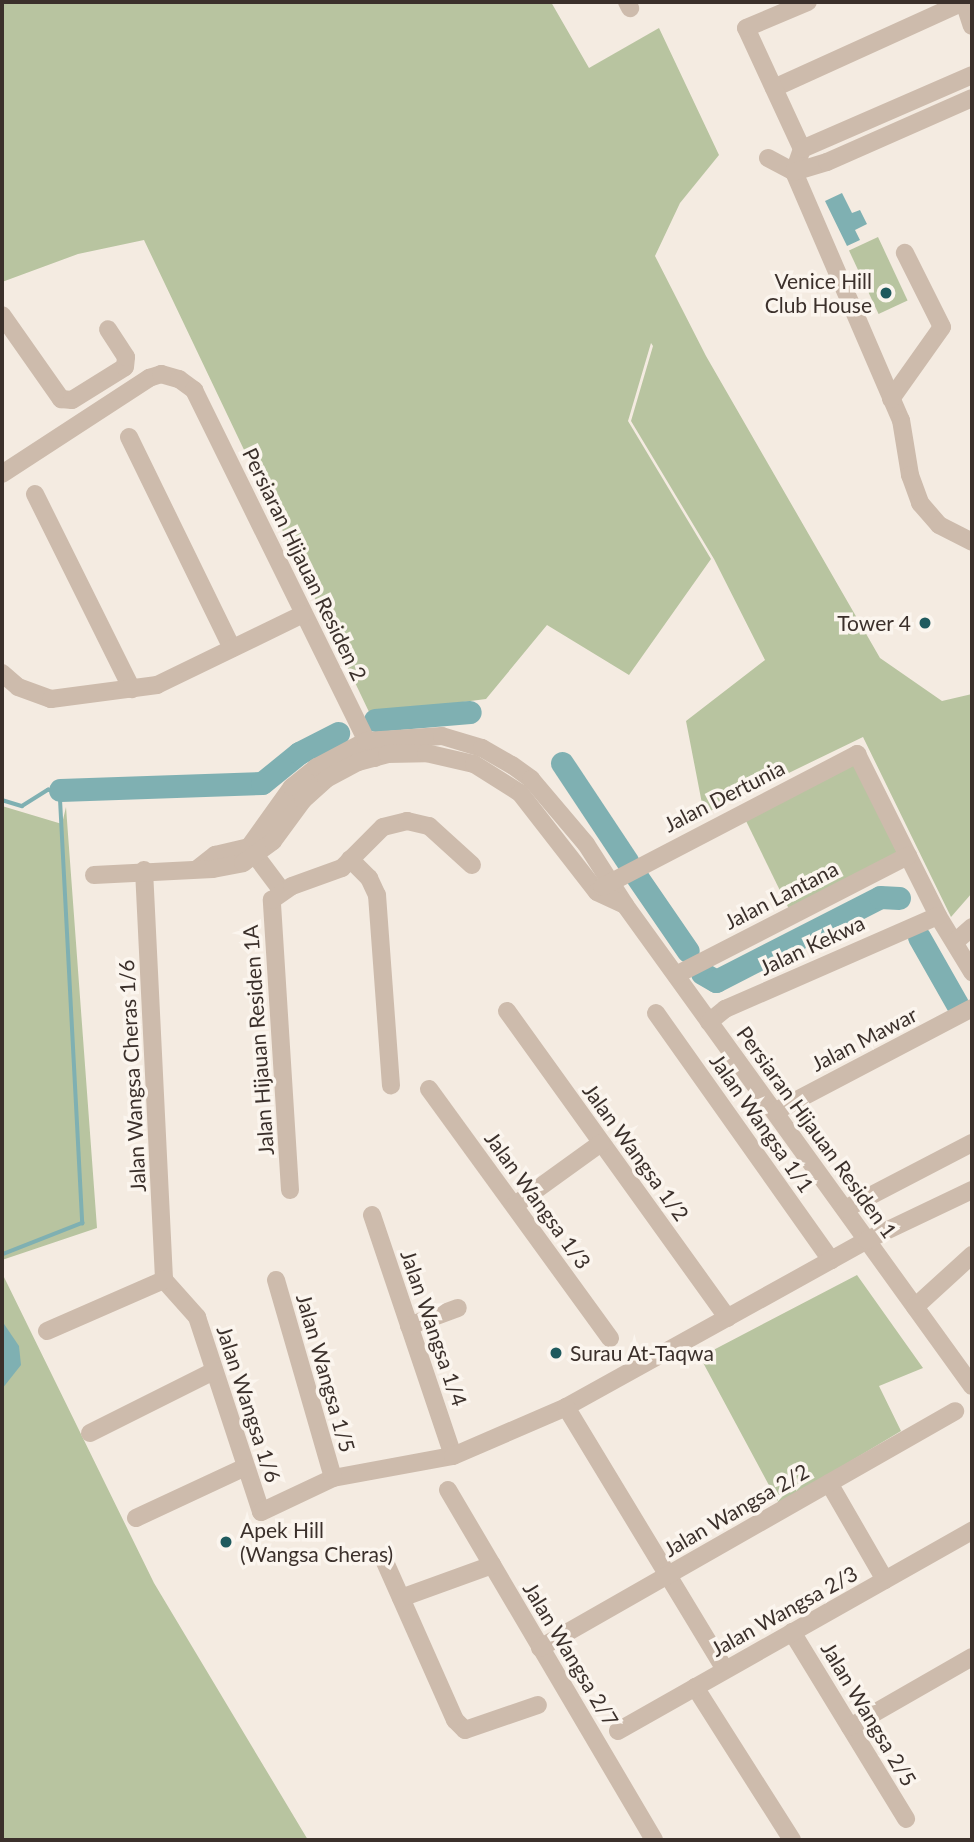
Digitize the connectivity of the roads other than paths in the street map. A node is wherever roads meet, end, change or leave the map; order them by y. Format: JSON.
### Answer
{"nodes":[{"id":1,"x":808,"y":2,"type":"edge"},
{"id":2,"x":964,"y":2,"type":"edge"},
{"id":3,"x":972,"y":26,"type":"edge"},
{"id":4,"x":972,"y":75,"type":"edge"},
{"id":5,"x":774,"y":88,"type":"junction"},
{"id":6,"x":972,"y":98,"type":"edge"},
{"id":7,"x":802,"y":149,"type":"junction"},
{"id":8,"x":768,"y":158,"type":"dead end"},
{"id":9,"x":794,"y":172,"type":"junction"},
{"id":10,"x":905,"y":253,"type":"dead end"},
{"id":11,"x":2,"y":314,"type":"edge"},
{"id":12,"x":108,"y":329,"type":"dead end"},
{"id":13,"x":891,"y":399,"type":"junction"},
{"id":14,"x":128,"y":438,"type":"dead end"},
{"id":15,"x":2,"y":474,"type":"edge"},
{"id":16,"x":35,"y":494,"type":"dead end"},
{"id":17,"x":972,"y":542,"type":"edge"},
{"id":18,"x":303,"y":614,"type":"junction"},
{"id":19,"x":232,"y":649,"type":"junction"},
{"id":20,"x":2,"y":673,"type":"edge"},
{"id":21,"x":132,"y":689,"type":"junction"},
{"id":22,"x":366,"y":741,"type":"junction"},
{"id":23,"x":375,"y":758,"type":"junction"},
{"id":24,"x":525,"y":786,"type":"junction"},
{"id":25,"x":252,"y":852,"type":"junction"},
{"id":26,"x":908,"y":856,"type":"junction"},
{"id":27,"x":350,"y":859,"type":"junction"},
{"id":28,"x":472,"y":865,"type":"dead end"},
{"id":29,"x":144,"y":870,"type":"junction"},
{"id":30,"x":94,"y":875,"type":"dead end"},
{"id":31,"x":611,"y":879,"type":"junction"},
{"id":32,"x":282,"y":891,"type":"junction"},
{"id":33,"x":597,"y":892,"type":"junction"},
{"id":34,"x":625,"y":905,"type":"junction"},
{"id":35,"x":938,"y":916,"type":"junction"},
{"id":36,"x":972,"y":927,"type":"edge"},
{"id":37,"x":963,"y":945,"type":"edge"},
{"id":38,"x":972,"y":972,"type":"edge"},
{"id":39,"x":676,"y":975,"type":"junction"},
{"id":40,"x":972,"y":1008,"type":"edge"},
{"id":41,"x":507,"y":1011,"type":"dead end"},
{"id":42,"x":656,"y":1013,"type":"dead end"},
{"id":43,"x":709,"y":1022,"type":"junction"},
{"id":44,"x":391,"y":1085,"type":"dead end"},
{"id":45,"x":429,"y":1089,"type":"dead end"},
{"id":46,"x":776,"y":1111,"type":"junction"},
{"id":47,"x":601,"y":1143,"type":"junction"},
{"id":48,"x":972,"y":1143,"type":"edge"},
{"id":49,"x":290,"y":1190,"type":"dead end"},
{"id":50,"x":972,"y":1190,"type":"edge"},
{"id":51,"x":515,"y":1205,"type":"junction"},
{"id":52,"x":845,"y":1209,"type":"junction"},
{"id":53,"x":372,"y":1215,"type":"dead end"},
{"id":54,"x":867,"y":1240,"type":"junction"},
{"id":55,"x":972,"y":1255,"type":"edge"},
{"id":56,"x":831,"y":1260,"type":"junction"},
{"id":57,"x":164,"y":1280,"type":"junction"},
{"id":58,"x":276,"y":1280,"type":"dead end"},
{"id":59,"x":915,"y":1307,"type":"junction"},
{"id":60,"x":458,"y":1308,"type":"dead end"},
{"id":61,"x":728,"y":1318,"type":"junction"},
{"id":62,"x":410,"y":1326,"type":"junction"},
{"id":63,"x":47,"y":1331,"type":"dead end"},
{"id":64,"x":610,"y":1338,"type":"dead end"},
{"id":65,"x":214,"y":1371,"type":"junction"},
{"id":66,"x":972,"y":1386,"type":"edge"},
{"id":67,"x":566,"y":1407,"type":"junction"},
{"id":68,"x":956,"y":1411,"type":"dead end"},
{"id":69,"x":90,"y":1433,"type":"dead end"},
{"id":70,"x":453,"y":1456,"type":"junction"},
{"id":71,"x":243,"y":1468,"type":"junction"},
{"id":72,"x":333,"y":1478,"type":"junction"},
{"id":73,"x":829,"y":1483,"type":"junction"},
{"id":74,"x":448,"y":1490,"type":"dead end"},
{"id":75,"x":136,"y":1518,"type":"dead end"},
{"id":76,"x":972,"y":1531,"type":"edge"},
{"id":77,"x":385,"y":1562,"type":"dead end"},
{"id":78,"x":492,"y":1565,"type":"junction"},
{"id":79,"x":667,"y":1575,"type":"junction"},
{"id":80,"x":885,"y":1580,"type":"junction"},
{"id":81,"x":401,"y":1598,"type":"junction"},
{"id":82,"x":792,"y":1632,"type":"junction"},
{"id":83,"x":540,"y":1648,"type":"junction"},
{"id":84,"x":972,"y":1657,"type":"edge"},
{"id":85,"x":725,"y":1670,"type":"junction"},
{"id":86,"x":695,"y":1687,"type":"junction"},
{"id":87,"x":538,"y":1705,"type":"dead end"},
{"id":88,"x":850,"y":1727,"type":"junction"},
{"id":89,"x":618,"y":1731,"type":"dead end"},
{"id":90,"x":906,"y":1819,"type":"dead end"},
{"id":91,"x":654,"y":1840,"type":"edge"},
{"id":92,"x":792,"y":1840,"type":"edge"}],
"edges":[{"from":1,"to":5,"type":"street"},
{"from":2,"to":3,"type":"street"},
{"from":2,"to":5,"type":"street"},
{"from":4,"to":7,"type":"street"},
{"from":5,"to":7,"type":"street"},
{"from":6,"to":9,"type":"street"},
{"from":7,"to":9,"type":"street"},
{"from":8,"to":9,"type":"street"},
{"from":9,"to":13,"type":"street"},
{"from":10,"to":13,"type":"street"},
{"from":11,"to":12,"type":"street"},
{"from":13,"to":17,"type":"street"},
{"from":14,"to":19,"type":"street"},
{"from":15,"to":18,"type":"street","name":"Persiaran Hijauan Residen 2"},
{"from":16,"to":21,"type":"street"},
{"from":18,"to":19,"type":"street"},
{"from":18,"to":22,"type":"street","name":"Persiaran Hijauan Residen 2"},
{"from":19,"to":21,"type":"street"},
{"from":20,"to":21,"type":"street"},
{"from":22,"to":23,"type":"street","name":"Persiaran Hijauan Residen 2"},
{"from":22,"to":24,"type":"street","name":"Persiaran Hijauan Residen 1"},
{"from":22,"to":25,"type":"street","name":"Persiaran Hijauan Residen 1"},
{"from":23,"to":24,"type":"street","name":"Persiaran Hijauan Residen 1"},
{"from":23,"to":25,"type":"street","name":"Persiaran Hijauan Residen 1"},
{"from":24,"to":31,"type":"street","name":"Persiaran Hijauan Residen 1"},
{"from":24,"to":33,"type":"street","name":"Persiaran Hijauan Residen 1"},
{"from":25,"to":29,"type":"street","name":"Persiaran Hijauan Residen 1"},
{"from":25,"to":32,"type":"street"},
{"from":26,"to":31,"type":"street","name":"Jalan Dertunia"},
{"from":26,"to":35,"type":"street"},
{"from":26,"to":39,"type":"street","name":"Jalan Lantana"},
{"from":27,"to":28,"type":"street"},
{"from":27,"to":32,"type":"street"},
{"from":27,"to":44,"type":"street"},
{"from":29,"to":30,"type":"street","name":"Persiaran Hijauan Residen 1"},
{"from":29,"to":57,"type":"street","name":"Jalan Wangsa Cheras 1/6"},
{"from":31,"to":33,"type":"street","name":"Jalan Dertunia"},
{"from":31,"to":34,"type":"street","name":"Persiaran Hijauan Residen 1"},
{"from":32,"to":49,"type":"street","name":"Jalan Hijauan Residen 1A"},
{"from":33,"to":34,"type":"street","name":"Persiaran Hijauan Residen 1"},
{"from":34,"to":39,"type":"street","name":"Persiaran Hijauan Residen 1"},
{"from":35,"to":37,"type":"street"},
{"from":35,"to":43,"type":"street","name":"Jalan Kekwa"},
{"from":36,"to":37,"type":"street"},
{"from":37,"to":38,"type":"street"},
{"from":39,"to":43,"type":"street","name":"Persiaran Hijauan Residen 1"},
{"from":40,"to":46,"type":"street","name":"Jalan Mawar"},
{"from":41,"to":47,"type":"street","name":"Jalan Wangsa 1/2"},
{"from":42,"to":56,"type":"street","name":"Jalan Wangsa 1/1"},
{"from":43,"to":46,"type":"street","name":"Persiaran Hijauan Residen 1"},
{"from":45,"to":51,"type":"street","name":"Jalan Wangsa 1/3"},
{"from":46,"to":52,"type":"street","name":"Persiaran Hijauan Residen 1"},
{"from":47,"to":51,"type":"street"},
{"from":47,"to":61,"type":"street","name":"Jalan Wangsa 1/2"},
{"from":48,"to":52,"type":"street"},
{"from":50,"to":54,"type":"street"},
{"from":51,"to":64,"type":"street","name":"Jalan Wangsa 1/3"},
{"from":52,"to":54,"type":"street","name":"Persiaran Hijauan Residen 1"},
{"from":53,"to":62,"type":"street","name":"Jalan Wangsa 1/4"},
{"from":54,"to":56,"type":"street"},
{"from":54,"to":59,"type":"street","name":"Persiaran Hijauan Residen 1"},
{"from":55,"to":59,"type":"street"},
{"from":56,"to":61,"type":"street"},
{"from":57,"to":63,"type":"street"},
{"from":57,"to":65,"type":"street","name":"Jalan Wangsa 1/6"},
{"from":58,"to":72,"type":"street","name":"Jalan Wangsa 1/5"},
{"from":59,"to":66,"type":"street","name":"Persiaran Hijauan Residen 1"},
{"from":60,"to":62,"type":"street"},
{"from":61,"to":67,"type":"street"},
{"from":62,"to":70,"type":"street","name":"Jalan Wangsa 1/4"},
{"from":65,"to":69,"type":"street"},
{"from":65,"to":71,"type":"street","name":"Jalan Wangsa 1/6"},
{"from":67,"to":70,"type":"street"},
{"from":67,"to":79,"type":"street"},
{"from":68,"to":73,"type":"street","name":"Jalan Wangsa 2/2"},
{"from":70,"to":72,"type":"street"},
{"from":71,"to":72,"type":"street","name":"Jalan Wangsa 1/6"},
{"from":71,"to":75,"type":"street"},
{"from":73,"to":79,"type":"street","name":"Jalan Wangsa 2/2"},
{"from":73,"to":80,"type":"street"},
{"from":74,"to":78,"type":"street","name":"Jalan Wangsa 2/7"},
{"from":76,"to":80,"type":"street","name":"Jalan Wangsa 2/3"},
{"from":77,"to":81,"type":"street"},
{"from":78,"to":81,"type":"street"},
{"from":78,"to":83,"type":"street","name":"Jalan Wangsa 2/7"},
{"from":79,"to":83,"type":"street","name":"Jalan Wangsa 2/2"},
{"from":79,"to":85,"type":"street"},
{"from":80,"to":82,"type":"street","name":"Jalan Wangsa 2/3"},
{"from":81,"to":87,"type":"street"},
{"from":82,"to":85,"type":"street","name":"Jalan Wangsa 2/3"},
{"from":82,"to":88,"type":"street","name":"Jalan Wangsa 2/5"},
{"from":83,"to":91,"type":"street","name":"Jalan Wangsa 2/7"},
{"from":84,"to":88,"type":"street"},
{"from":85,"to":86,"type":"street","name":"Jalan Wangsa 2/3"},
{"from":86,"to":89,"type":"street","name":"Jalan Wangsa 2/3"},
{"from":86,"to":92,"type":"street"},
{"from":88,"to":90,"type":"street","name":"Jalan Wangsa 2/5"}]}
